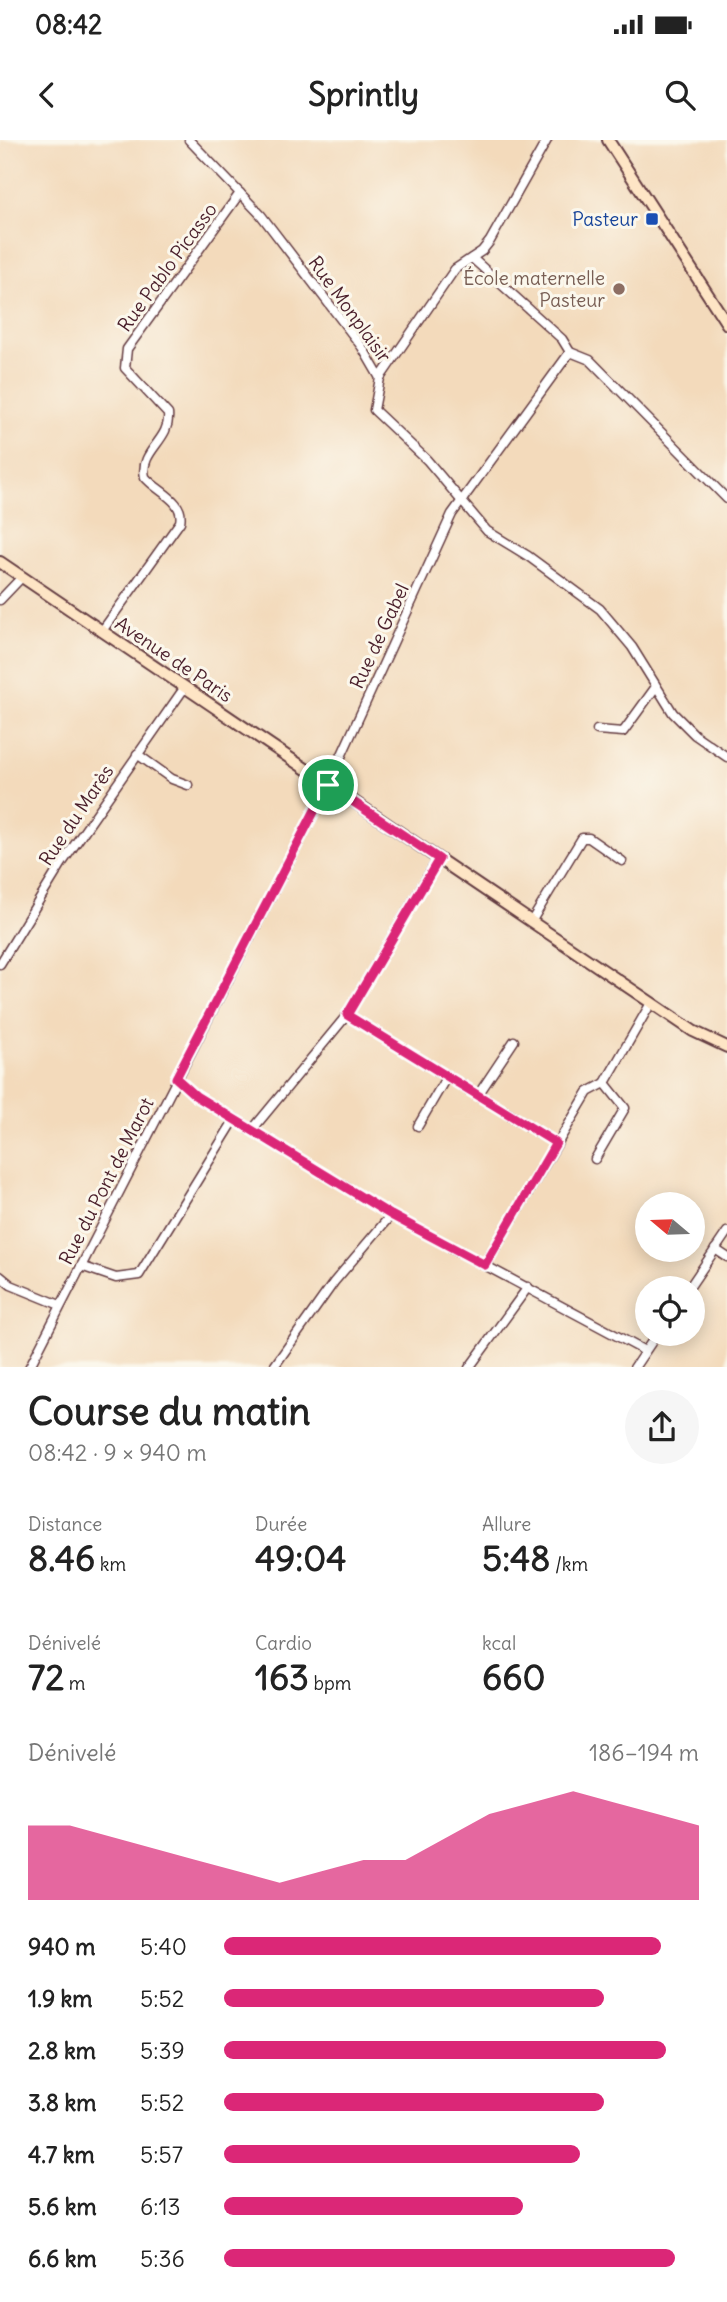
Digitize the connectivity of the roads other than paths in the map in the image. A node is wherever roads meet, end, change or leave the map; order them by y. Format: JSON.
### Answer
{"nodes":[{"id":1,"x":189,"y":140,"type":"edge"},
{"id":2,"x":547,"y":140,"type":"edge"},
{"id":3,"x":608,"y":140,"type":"edge"},
{"id":4,"x":240,"y":193,"type":"junction"},
{"id":5,"x":472,"y":258,"type":"junction"},
{"id":6,"x":727,"y":324,"type":"edge"},
{"id":7,"x":570,"y":352,"type":"junction"},
{"id":8,"x":380,"y":377,"type":"junction"},
{"id":9,"x":727,"y":499,"type":"edge"},
{"id":10,"x":460,"y":500,"type":"junction"},
{"id":11,"x":0,"y":562,"type":"edge"},
{"id":12,"x":22,"y":577,"type":"junction"},
{"id":13,"x":0,"y":600,"type":"edge"},
{"id":14,"x":103,"y":631,"type":"junction"},
{"id":15,"x":185,"y":688,"type":"junction"},
{"id":16,"x":655,"y":688,"type":"junction"},
{"id":17,"x":597,"y":730,"type":"dead end"},
{"id":18,"x":137,"y":754,"type":"junction"},
{"id":19,"x":727,"y":757,"type":"edge"},
{"id":20,"x":188,"y":785,"type":"dead end"},
{"id":21,"x":328,"y":785,"type":"junction"},
{"id":22,"x":439,"y":859,"type":"junction"},
{"id":23,"x":622,"y":861,"type":"dead end"},
{"id":24,"x":531,"y":922,"type":"junction"},
{"id":25,"x":0,"y":964,"type":"edge"},
{"id":26,"x":651,"y":1003,"type":"junction"},
{"id":27,"x":347,"y":1015,"type":"junction"},
{"id":28,"x":514,"y":1041,"type":"dead end"},
{"id":29,"x":727,"y":1047,"type":"edge"},
{"id":30,"x":447,"y":1076,"type":"junction"},
{"id":31,"x":176,"y":1078,"type":"junction"},
{"id":32,"x":605,"y":1083,"type":"junction"},
{"id":33,"x":478,"y":1095,"type":"junction"},
{"id":34,"x":235,"y":1119,"type":"junction"},
{"id":35,"x":418,"y":1126,"type":"dead end"},
{"id":36,"x":252,"y":1130,"type":"junction"},
{"id":37,"x":556,"y":1143,"type":"junction"},
{"id":38,"x":595,"y":1159,"type":"dead end"},
{"id":39,"x":391,"y":1215,"type":"junction"},
{"id":40,"x":727,"y":1232,"type":"edge"},
{"id":41,"x":715,"y":1249,"type":"junction"},
{"id":42,"x":727,"y":1257,"type":"edge"},
{"id":43,"x":485,"y":1265,"type":"junction"},
{"id":44,"x":81,"y":1266,"type":"junction"},
{"id":45,"x":0,"y":1276,"type":"edge"},
{"id":46,"x":697,"y":1276,"type":"edge"},
{"id":47,"x":528,"y":1287,"type":"junction"},
{"id":48,"x":60,"y":1305,"type":"junction"},
{"id":49,"x":649,"y":1346,"type":"edge"},
{"id":50,"x":645,"y":1351,"type":"junction"},
{"id":51,"x":29,"y":1367,"type":"edge"},
{"id":52,"x":273,"y":1367,"type":"edge"},
{"id":53,"x":468,"y":1367,"type":"edge"},
{"id":54,"x":637,"y":1367,"type":"edge"}],
"edges":[{"from":1,"to":4,"type":"street","name":"Rue Monplaisir"},
{"from":2,"to":5,"type":"street"},
{"from":3,"to":6,"type":"main road"},
{"from":4,"to":8,"type":"street","name":"Rue Monplaisir"},
{"from":4,"to":14,"type":"street","name":"Rue Pablo Picasso"},
{"from":5,"to":7,"type":"street"},
{"from":5,"to":8,"type":"street"},
{"from":7,"to":9,"type":"street"},
{"from":7,"to":10,"type":"street","name":"Rue de Gabel"},
{"from":8,"to":10,"type":"street","name":"Rue Monplaisir"},
{"from":10,"to":16,"type":"street"},
{"from":10,"to":21,"type":"street","name":"Rue de Gabel"},
{"from":11,"to":12,"type":"main road","name":"Avenue de Paris"},
{"from":12,"to":13,"type":"street"},
{"from":12,"to":14,"type":"main road","name":"Avenue de Paris"},
{"from":14,"to":15,"type":"main road","name":"Avenue de Paris"},
{"from":15,"to":18,"type":"street","name":"Rue du Marès"},
{"from":15,"to":21,"type":"main road","name":"Avenue de Paris"},
{"from":16,"to":17,"type":"street"},
{"from":16,"to":19,"type":"street"},
{"from":18,"to":20,"type":"street"},
{"from":18,"to":25,"type":"street","name":"Rue du Marès"},
{"from":21,"to":22,"type":"main road","name":"Avenue de Paris"},
{"from":21,"to":31,"type":"street","name":"Rue du Pont de Marot"},
{"from":22,"to":24,"type":"main road","name":"Avenue de Paris"},
{"from":22,"to":27,"type":"street"},
{"from":23,"to":24,"type":"street"},
{"from":24,"to":26,"type":"main road","name":"Avenue de Paris"},
{"from":26,"to":29,"type":"main road","name":"Avenue de Paris"},
{"from":26,"to":32,"type":"street"},
{"from":27,"to":30,"type":"street"},
{"from":27,"to":36,"type":"street"},
{"from":28,"to":33,"type":"street"},
{"from":30,"to":33,"type":"street"},
{"from":30,"to":35,"type":"street"},
{"from":31,"to":34,"type":"street"},
{"from":31,"to":44,"type":"street","name":"Rue du Pont de Marot"},
{"from":32,"to":37,"type":"street"},
{"from":32,"to":38,"type":"street"},
{"from":33,"to":37,"type":"street"},
{"from":34,"to":36,"type":"street"},
{"from":34,"to":44,"type":"street"},
{"from":36,"to":39,"type":"street"},
{"from":37,"to":43,"type":"street"},
{"from":39,"to":43,"type":"street"},
{"from":39,"to":52,"type":"street"},
{"from":40,"to":41,"type":"street"},
{"from":41,"to":42,"type":"street"},
{"from":41,"to":46,"type":"street"},
{"from":43,"to":47,"type":"street"},
{"from":44,"to":48,"type":"street","name":"Rue du Pont de Marot"},
{"from":45,"to":48,"type":"street"},
{"from":47,"to":50,"type":"street"},
{"from":47,"to":53,"type":"street"},
{"from":48,"to":51,"type":"street","name":"Rue du Pont de Marot"},
{"from":49,"to":50,"type":"street"},
{"from":50,"to":54,"type":"street"}]}
